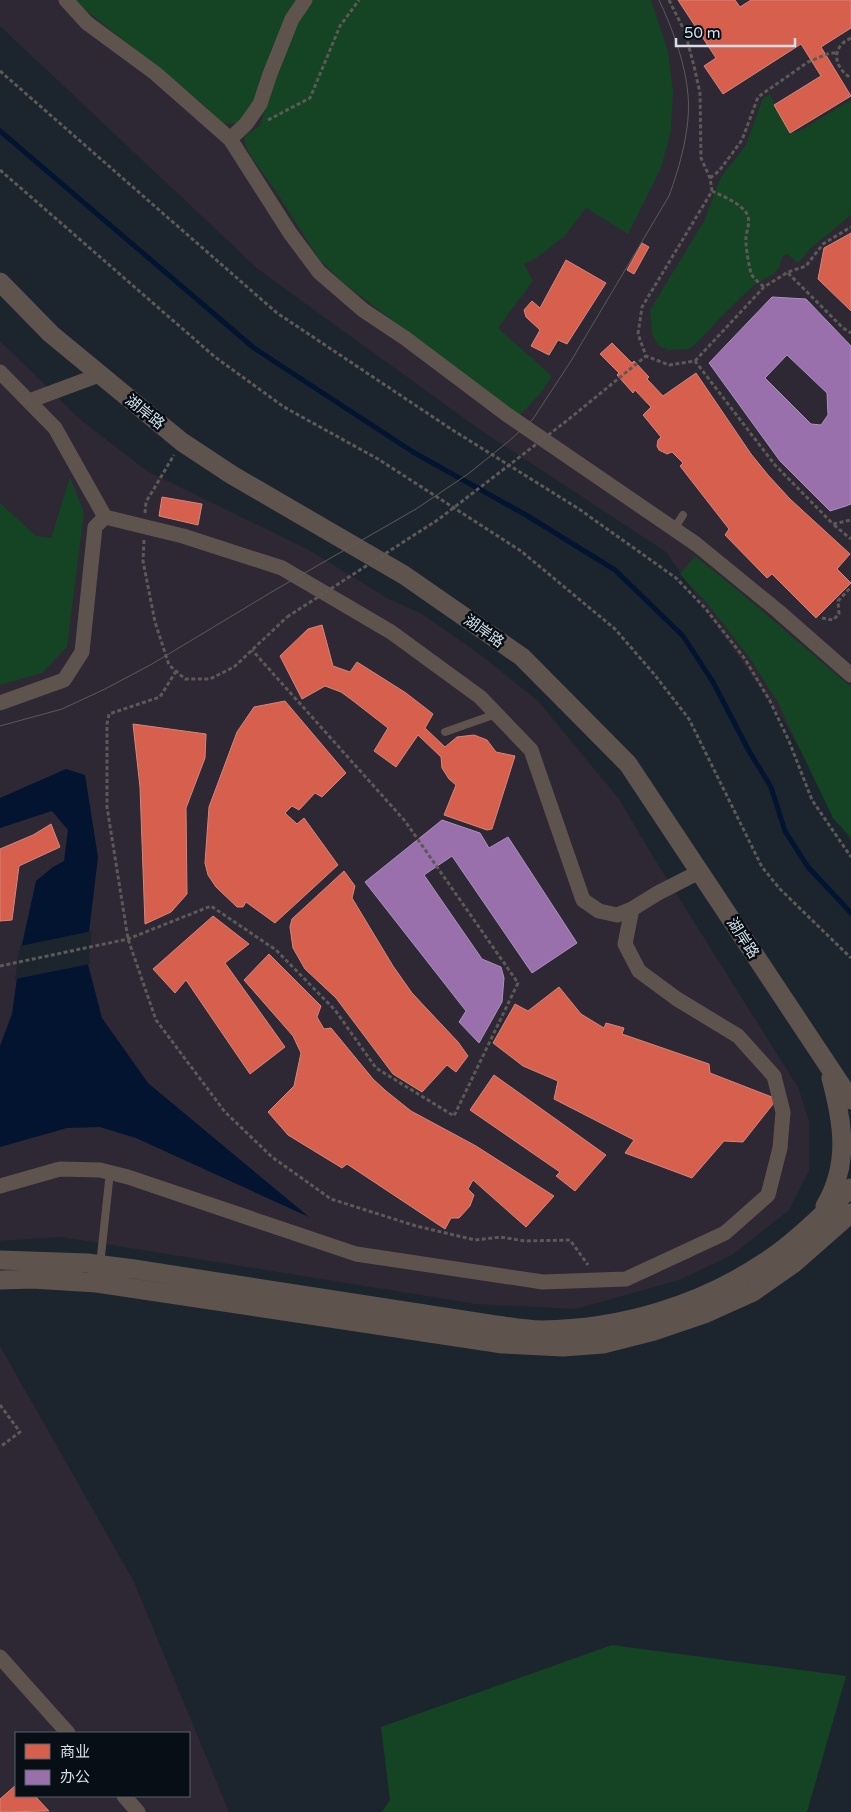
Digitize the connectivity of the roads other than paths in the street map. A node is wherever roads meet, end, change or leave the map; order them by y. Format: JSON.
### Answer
{"nodes":[{"id":1,"x":66,"y":0,"type":"edge"},
{"id":2,"x":305,"y":0,"type":"edge"},
{"id":3,"x":230,"y":140,"type":"junction"},
{"id":4,"x":0,"y":282,"type":"edge"},
{"id":5,"x":0,"y":372,"type":"edge"},
{"id":6,"x":99,"y":375,"type":"junction"},
{"id":7,"x":29,"y":401,"type":"junction"},
{"id":8,"x":682,"y":515,"type":"dead end"},
{"id":9,"x":105,"y":516,"type":"junction"},
{"id":10,"x":674,"y":529,"type":"junction"},
{"id":11,"x":851,"y":675,"type":"edge"},
{"id":12,"x":0,"y":702,"type":"edge"},
{"id":13,"x":496,"y":714,"type":"junction"},
{"id":14,"x":445,"y":732,"type":"dead end"},
{"id":15,"x":700,"y":872,"type":"junction"},
{"id":16,"x":632,"y":909,"type":"junction"},
{"id":17,"x":827,"y":1065,"type":"junction"},
{"id":18,"x":851,"y":1100,"type":"edge"},
{"id":19,"x":110,"y":1172,"type":"junction"},
{"id":20,"x":0,"y":1186,"type":"edge"},
{"id":21,"x":851,"y":1188,"type":"edge"},
{"id":22,"x":851,"y":1213,"type":"edge"},
{"id":23,"x":851,"y":1225,"type":"edge"},
{"id":24,"x":821,"y":1228,"type":"junction"},
{"id":25,"x":0,"y":1260,"type":"edge"},
{"id":26,"x":100,"y":1265,"type":"junction"},
{"id":27,"x":0,"y":1280,"type":"edge"},
{"id":28,"x":0,"y":1657,"type":"edge"},
{"id":29,"x":67,"y":1732,"type":"edge"},
{"id":30,"x":125,"y":1797,"type":"edge"},
{"id":31,"x":138,"y":1812,"type":"edge"}],
"edges":[{"from":1,"to":3,"type":"street"},
{"from":2,"to":3,"type":"street"},
{"from":3,"to":10,"type":"street"},
{"from":4,"to":6,"type":"street","name":"湖岸路"},
{"from":5,"to":7,"type":"street"},
{"from":6,"to":7,"type":"street"},
{"from":6,"to":15,"type":"street","name":"湖岸路"},
{"from":7,"to":9,"type":"street"},
{"from":8,"to":10,"type":"lane"},
{"from":9,"to":12,"type":"street"},
{"from":9,"to":13,"type":"street"},
{"from":10,"to":11,"type":"street"},
{"from":13,"to":14,"type":"lane"},
{"from":13,"to":16,"type":"street"},
{"from":15,"to":16,"type":"street"},
{"from":15,"to":17,"type":"street","name":"湖岸路"},
{"from":16,"to":19,"type":"street"},
{"from":17,"to":18,"type":"street","name":"湖岸路"},
{"from":17,"to":24,"type":"street"},
{"from":19,"to":20,"type":"street"},
{"from":19,"to":26,"type":"lane"},
{"from":21,"to":24,"type":"street"},
{"from":22,"to":24,"type":"street"},
{"from":23,"to":24,"type":"street"},
{"from":24,"to":26,"type":"street"},
{"from":24,"to":27,"type":"street"},
{"from":25,"to":26,"type":"street"},
{"from":28,"to":29,"type":"street"},
{"from":30,"to":31,"type":"street"}]}
